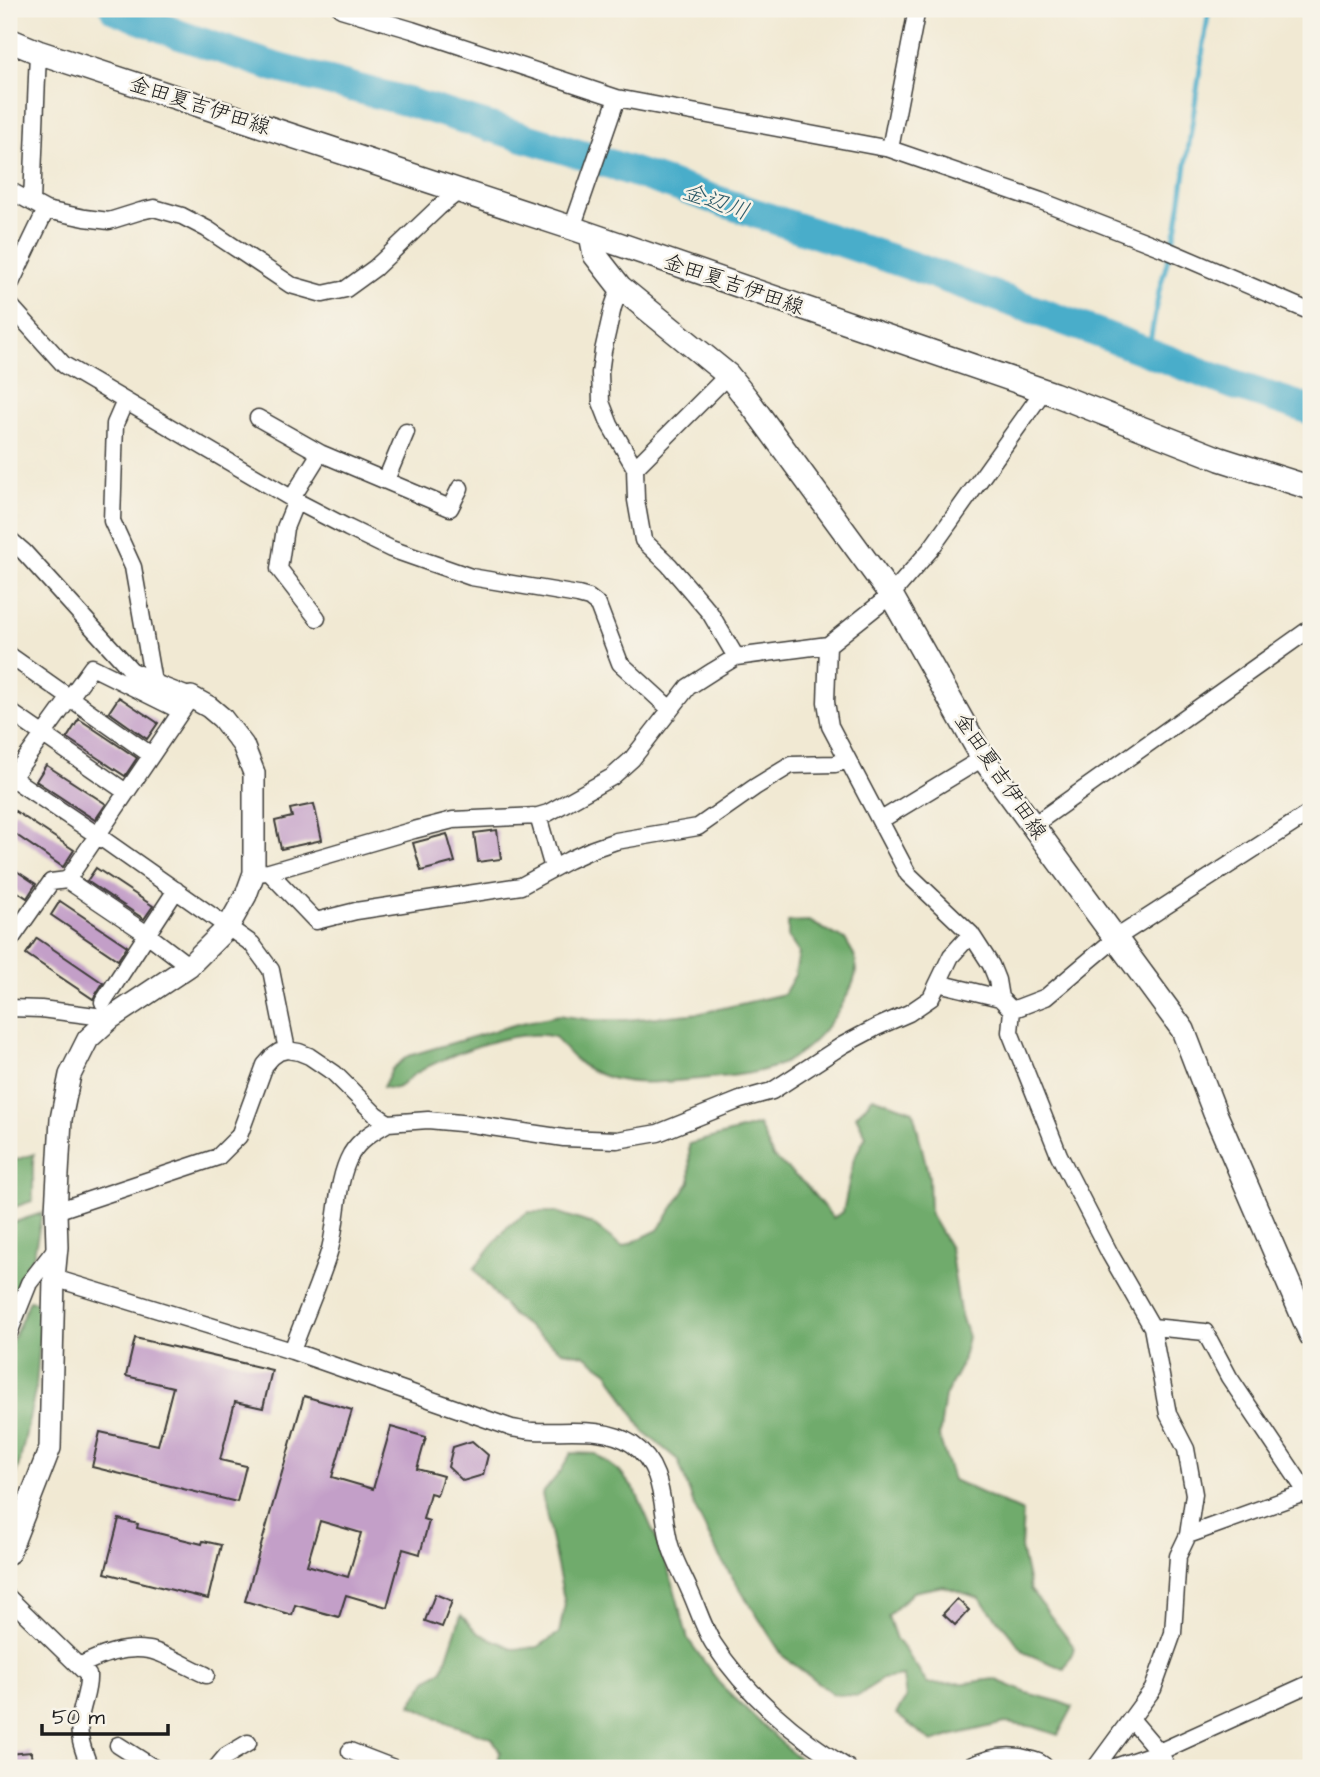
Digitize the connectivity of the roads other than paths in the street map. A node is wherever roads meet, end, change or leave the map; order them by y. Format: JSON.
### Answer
{"nodes":[{"id":1,"x":341,"y":9,"type":"edge"},
{"id":2,"x":917,"y":9,"type":"edge"},
{"id":3,"x":9,"y":40,"type":"edge"},
{"id":4,"x":38,"y":52,"type":"junction"},
{"id":5,"x":617,"y":98,"type":"junction"},
{"id":6,"x":890,"y":149,"type":"junction"},
{"id":7,"x":9,"y":190,"type":"edge"},
{"id":8,"x":459,"y":191,"type":"junction"},
{"id":9,"x":39,"y":206,"type":"junction"},
{"id":10,"x":580,"y":226,"type":"junction"},
{"id":11,"x":9,"y":287,"type":"edge"},
{"id":12,"x":620,"y":287,"type":"junction"},
{"id":13,"x":9,"y":304,"type":"edge"},
{"id":14,"x":1311,"y":312,"type":"edge"},
{"id":15,"x":728,"y":375,"type":"junction"},
{"id":16,"x":1044,"y":390,"type":"junction"},
{"id":17,"x":125,"y":401,"type":"junction"},
{"id":18,"x":258,"y":418,"type":"dead end"},
{"id":19,"x":406,"y":432,"type":"dead end"},
{"id":20,"x":320,"y":453,"type":"junction"},
{"id":21,"x":635,"y":468,"type":"junction"},
{"id":22,"x":386,"y":480,"type":"junction"},
{"id":23,"x":460,"y":488,"type":"dead end"},
{"id":24,"x":1311,"y":488,"type":"edge"},
{"id":25,"x":294,"y":499,"type":"junction"},
{"id":26,"x":9,"y":540,"type":"edge"},
{"id":27,"x":891,"y":595,"type":"junction"},
{"id":28,"x":317,"y":618,"type":"dead end"},
{"id":29,"x":1311,"y":628,"type":"edge"},
{"id":30,"x":828,"y":645,"type":"junction"},
{"id":31,"x":9,"y":655,"type":"edge"},
{"id":32,"x":736,"y":657,"type":"junction"},
{"id":33,"x":153,"y":682,"type":"junction"},
{"id":34,"x":70,"y":697,"type":"junction"},
{"id":35,"x":186,"y":704,"type":"junction"},
{"id":36,"x":670,"y":709,"type":"junction"},
{"id":37,"x":9,"y":710,"type":"edge"},
{"id":38,"x":43,"y":735,"type":"junction"},
{"id":39,"x":151,"y":755,"type":"junction"},
{"id":40,"x":984,"y":758,"type":"junction"},
{"id":41,"x":848,"y":760,"type":"junction"},
{"id":42,"x":10,"y":779,"type":"edge"},
{"id":43,"x":126,"y":792,"type":"junction"},
{"id":44,"x":1311,"y":812,"type":"edge"},
{"id":45,"x":538,"y":817,"type":"junction"},
{"id":46,"x":880,"y":820,"type":"junction"},
{"id":47,"x":1032,"y":825,"type":"junction"},
{"id":48,"x":97,"y":835,"type":"junction"},
{"id":49,"x":553,"y":868,"type":"junction"},
{"id":50,"x":261,"y":873,"type":"junction"},
{"id":51,"x":67,"y":880,"type":"junction"},
{"id":52,"x":176,"y":890,"type":"junction"},
{"id":53,"x":228,"y":927,"type":"junction"},
{"id":54,"x":147,"y":934,"type":"junction"},
{"id":55,"x":971,"y":934,"type":"junction"},
{"id":56,"x":1116,"y":937,"type":"junction"},
{"id":57,"x":9,"y":942,"type":"edge"},
{"id":58,"x":189,"y":966,"type":"junction"},
{"id":59,"x":938,"y":983,"type":"junction"},
{"id":60,"x":1000,"y":998,"type":"junction"},
{"id":61,"x":9,"y":1008,"type":"edge"},
{"id":62,"x":107,"y":1010,"type":"junction"},
{"id":63,"x":1012,"y":1010,"type":"junction"},
{"id":64,"x":287,"y":1050,"type":"junction"},
{"id":65,"x":388,"y":1123,"type":"junction"},
{"id":66,"x":55,"y":1212,"type":"junction"},
{"id":67,"x":57,"y":1247,"type":"junction"},
{"id":68,"x":54,"y":1278,"type":"junction"},
{"id":69,"x":1152,"y":1327,"type":"junction"},
{"id":70,"x":9,"y":1333,"type":"edge"},
{"id":71,"x":1311,"y":1335,"type":"edge"},
{"id":72,"x":292,"y":1351,"type":"junction"},
{"id":73,"x":1310,"y":1493,"type":"edge"},
{"id":74,"x":1188,"y":1535,"type":"junction"},
{"id":75,"x":9,"y":1553,"type":"edge"},
{"id":76,"x":9,"y":1598,"type":"edge"},
{"id":77,"x":79,"y":1666,"type":"junction"},
{"id":78,"x":206,"y":1675,"type":"dead end"},
{"id":79,"x":1311,"y":1683,"type":"edge"},
{"id":80,"x":1131,"y":1719,"type":"junction"},
{"id":81,"x":248,"y":1743,"type":"dead end"},
{"id":82,"x":118,"y":1745,"type":"dead end"},
{"id":83,"x":350,"y":1751,"type":"dead end"},
{"id":84,"x":1159,"y":1752,"type":"junction"},
{"id":85,"x":90,"y":1768,"type":"edge"},
{"id":86,"x":154,"y":1768,"type":"edge"},
{"id":87,"x":216,"y":1768,"type":"edge"},
{"id":88,"x":394,"y":1768,"type":"edge"},
{"id":89,"x":848,"y":1768,"type":"edge"},
{"id":90,"x":966,"y":1768,"type":"edge"},
{"id":91,"x":1046,"y":1768,"type":"edge"},
{"id":92,"x":1094,"y":1768,"type":"edge"},
{"id":93,"x":1112,"y":1768,"type":"edge"},
{"id":94,"x":1168,"y":1768,"type":"edge"}],
"edges":[{"from":1,"to":5,"type":"street"},
{"from":2,"to":6,"type":"street"},
{"from":3,"to":4,"type":"main road","name":"金田夏吉伊田線"},
{"from":4,"to":8,"type":"main road","name":"金田夏吉伊田線"},
{"from":4,"to":9,"type":"street"},
{"from":5,"to":6,"type":"street"},
{"from":5,"to":10,"type":"street"},
{"from":6,"to":14,"type":"street"},
{"from":7,"to":9,"type":"street"},
{"from":8,"to":9,"type":"street"},
{"from":8,"to":10,"type":"main road","name":"金田夏吉伊田線"},
{"from":9,"to":11,"type":"street"},
{"from":10,"to":12,"type":"main road","name":"金田夏吉伊田線"},
{"from":10,"to":16,"type":"main road","name":"金田夏吉伊田線"},
{"from":12,"to":15,"type":"main road","name":"金田夏吉伊田線"},
{"from":12,"to":21,"type":"street"},
{"from":13,"to":17,"type":"street"},
{"from":15,"to":21,"type":"street"},
{"from":15,"to":27,"type":"main road","name":"金田夏吉伊田線"},
{"from":16,"to":24,"type":"main road","name":"金田夏吉伊田線"},
{"from":16,"to":27,"type":"street"},
{"from":17,"to":25,"type":"street"},
{"from":17,"to":33,"type":"street"},
{"from":18,"to":20,"type":"street"},
{"from":19,"to":22,"type":"street"},
{"from":20,"to":22,"type":"street"},
{"from":20,"to":25,"type":"street"},
{"from":21,"to":32,"type":"street"},
{"from":22,"to":23,"type":"street"},
{"from":25,"to":28,"type":"street"},
{"from":25,"to":36,"type":"street"},
{"from":26,"to":33,"type":"street"},
{"from":27,"to":30,"type":"street"},
{"from":27,"to":40,"type":"main road","name":"金田夏吉伊田線"},
{"from":29,"to":47,"type":"street"},
{"from":30,"to":32,"type":"street"},
{"from":30,"to":41,"type":"street"},
{"from":31,"to":34,"type":"street"},
{"from":32,"to":36,"type":"street"},
{"from":33,"to":35,"type":"street"},
{"from":34,"to":35,"type":"street"},
{"from":34,"to":38,"type":"street"},
{"from":34,"to":39,"type":"street"},
{"from":35,"to":39,"type":"street"},
{"from":35,"to":50,"type":"street"},
{"from":36,"to":45,"type":"street"},
{"from":37,"to":38,"type":"street"},
{"from":38,"to":42,"type":"street"},
{"from":38,"to":43,"type":"street"},
{"from":39,"to":43,"type":"street"},
{"from":40,"to":46,"type":"street"},
{"from":40,"to":47,"type":"main road","name":"金田夏吉伊田線"},
{"from":41,"to":46,"type":"street"},
{"from":41,"to":49,"type":"street"},
{"from":42,"to":48,"type":"street"},
{"from":43,"to":48,"type":"street"},
{"from":44,"to":56,"type":"street"},
{"from":45,"to":49,"type":"street"},
{"from":45,"to":50,"type":"street"},
{"from":46,"to":55,"type":"street"},
{"from":47,"to":56,"type":"main road","name":"金田夏吉伊田線"},
{"from":48,"to":51,"type":"street"},
{"from":48,"to":52,"type":"street"},
{"from":49,"to":50,"type":"street"},
{"from":50,"to":53,"type":"street"},
{"from":51,"to":54,"type":"street"},
{"from":51,"to":57,"type":"street"},
{"from":52,"to":53,"type":"street"},
{"from":52,"to":54,"type":"street"},
{"from":53,"to":58,"type":"street"},
{"from":53,"to":64,"type":"street"},
{"from":54,"to":58,"type":"street"},
{"from":54,"to":62,"type":"street"},
{"from":55,"to":59,"type":"street"},
{"from":55,"to":60,"type":"street"},
{"from":56,"to":63,"type":"street"},
{"from":56,"to":71,"type":"main road","name":"金田夏吉伊田線"},
{"from":58,"to":62,"type":"street"},
{"from":59,"to":60,"type":"street"},
{"from":59,"to":65,"type":"street"},
{"from":60,"to":63,"type":"street"},
{"from":61,"to":62,"type":"street"},
{"from":62,"to":66,"type":"street"},
{"from":63,"to":69,"type":"street"},
{"from":64,"to":65,"type":"street"},
{"from":64,"to":66,"type":"street"},
{"from":65,"to":72,"type":"street"},
{"from":66,"to":67,"type":"street"},
{"from":67,"to":68,"type":"street"},
{"from":67,"to":70,"type":"street"},
{"from":68,"to":72,"type":"street"},
{"from":68,"to":75,"type":"street"},
{"from":69,"to":73,"type":"street"},
{"from":69,"to":74,"type":"street"},
{"from":72,"to":89,"type":"street"},
{"from":73,"to":74,"type":"street"},
{"from":74,"to":80,"type":"street"},
{"from":76,"to":77,"type":"street"},
{"from":77,"to":78,"type":"street"},
{"from":77,"to":85,"type":"street"},
{"from":79,"to":84,"type":"street"},
{"from":80,"to":84,"type":"street"},
{"from":80,"to":92,"type":"street"},
{"from":81,"to":87,"type":"street"},
{"from":82,"to":86,"type":"street"},
{"from":83,"to":88,"type":"street"},
{"from":84,"to":93,"type":"street"},
{"from":84,"to":94,"type":"street"},
{"from":90,"to":91,"type":"street"}]}
